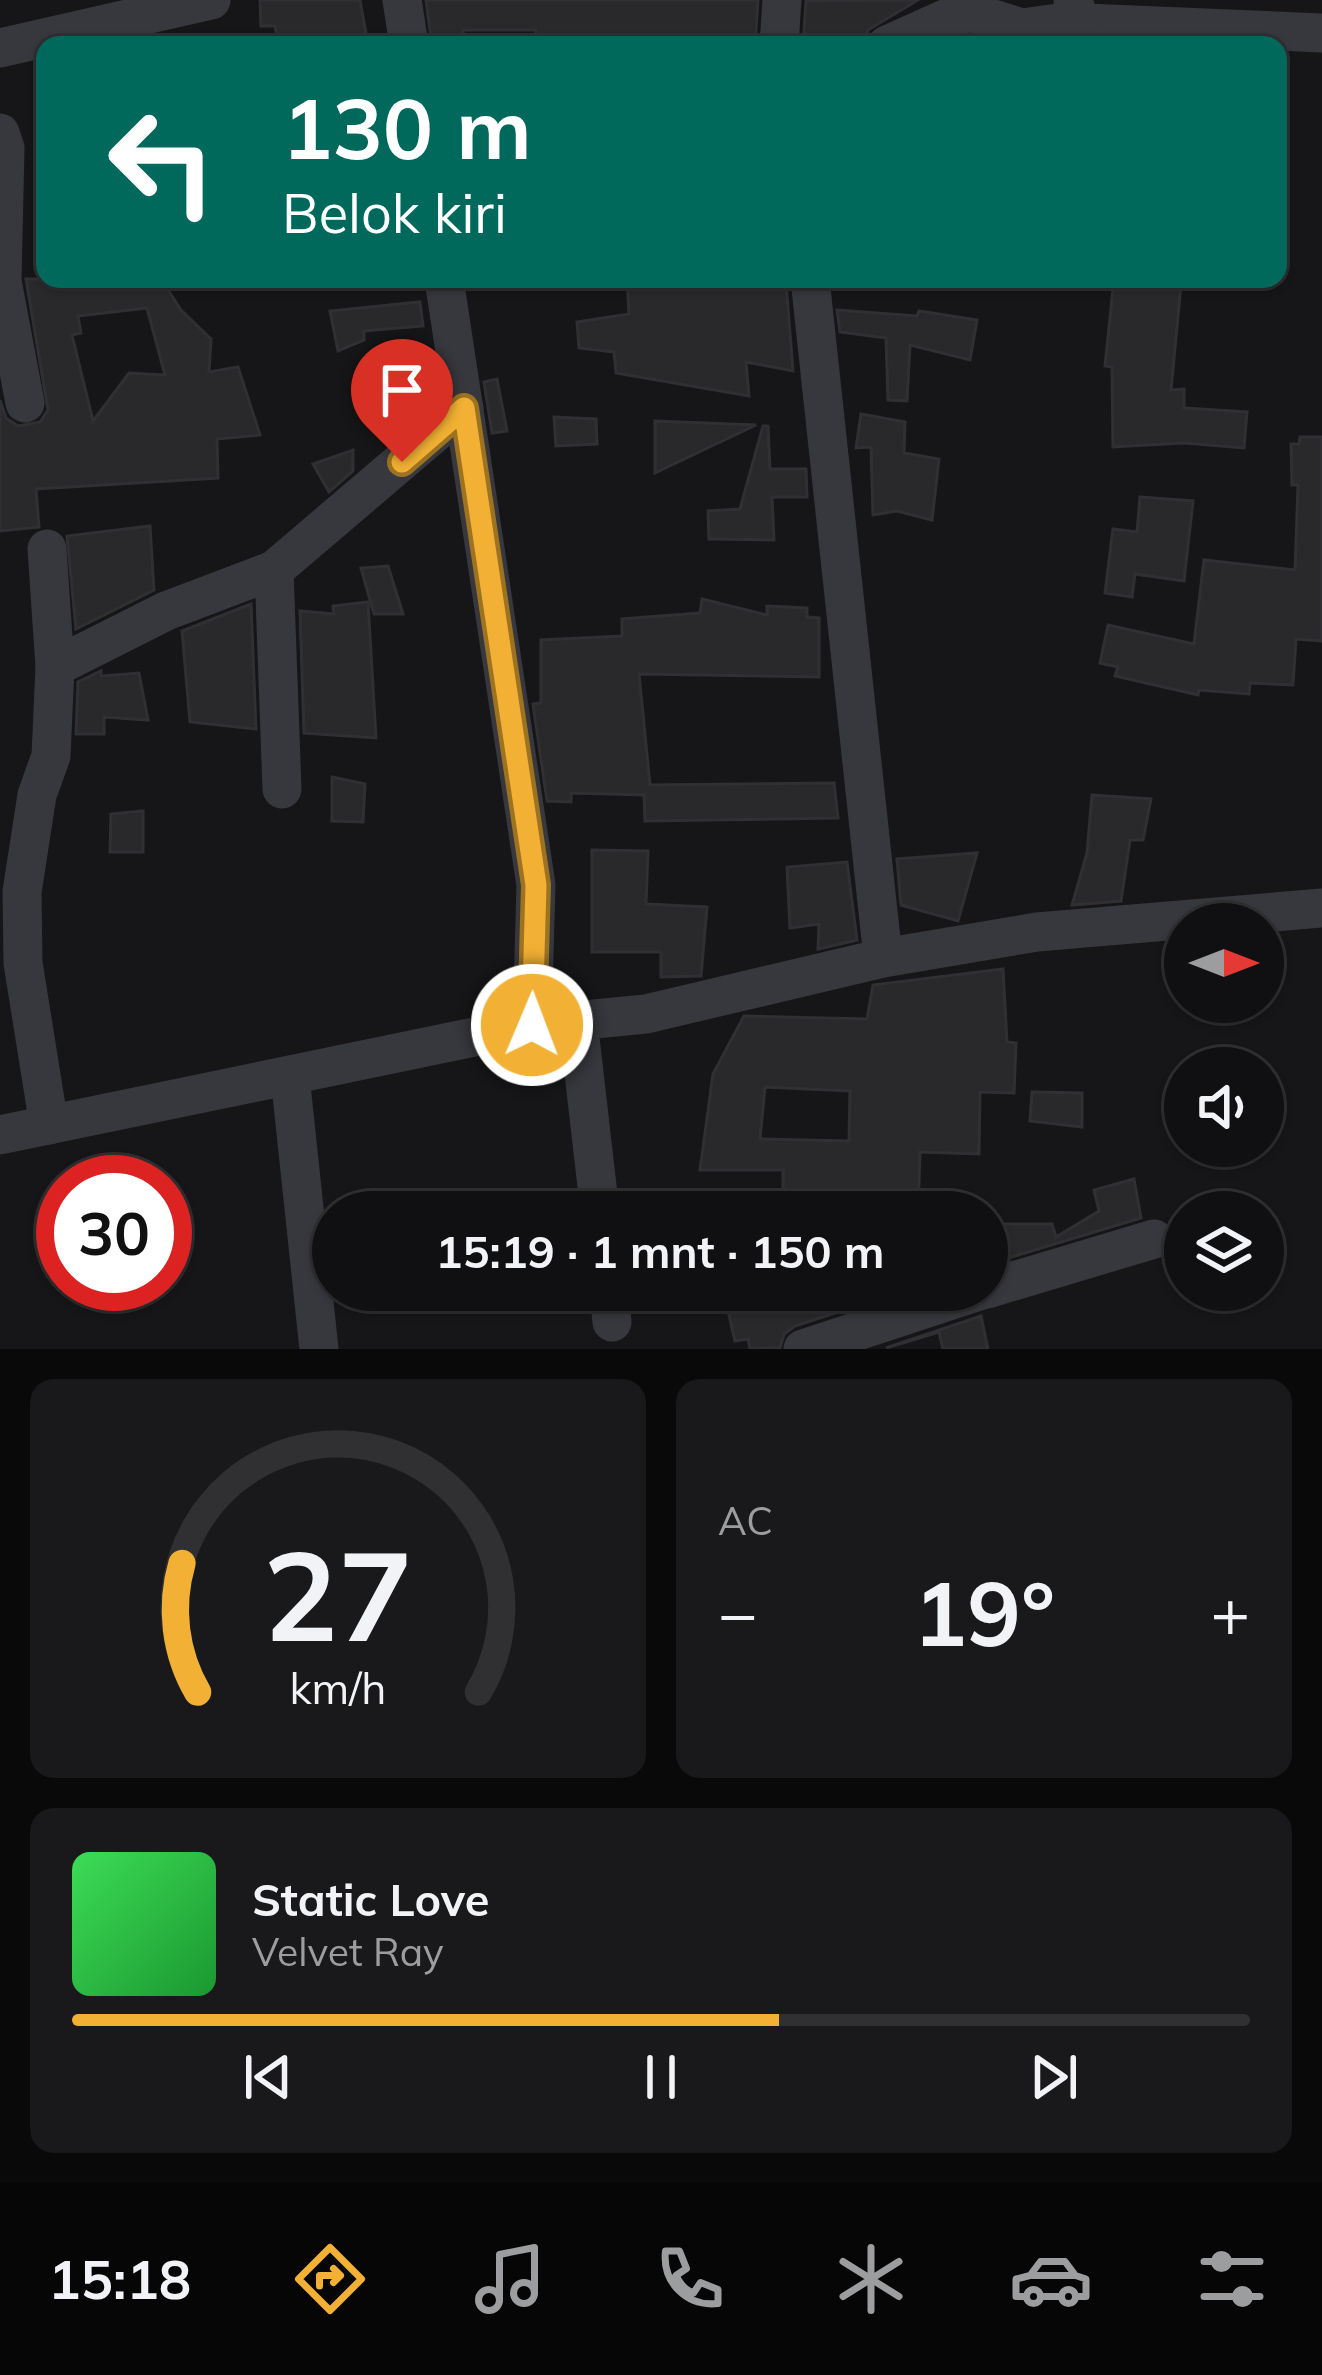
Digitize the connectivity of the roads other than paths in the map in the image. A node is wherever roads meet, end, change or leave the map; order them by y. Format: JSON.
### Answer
{"nodes":[{"id":1,"x":211,"y":0,"type":"edge"},
{"id":2,"x":402,"y":0,"type":"edge"},
{"id":3,"x":782,"y":0,"type":"edge"},
{"id":4,"x":1076,"y":10,"type":"edge"},
{"id":5,"x":1207,"y":14,"type":"edge"},
{"id":6,"x":1322,"y":33,"type":"edge"},
{"id":7,"x":53,"y":36,"type":"edge"},
{"id":8,"x":408,"y":36,"type":"edge"},
{"id":9,"x":780,"y":36,"type":"edge"},
{"id":10,"x":907,"y":36,"type":"edge"},
{"id":11,"x":36,"y":40,"type":"edge"},
{"id":12,"x":0,"y":48,"type":"edge"},
{"id":13,"x":0,"y":133,"type":"edge"},
{"id":14,"x":445,"y":288,"type":"edge"},
{"id":15,"x":811,"y":288,"type":"edge"},
{"id":16,"x":26,"y":404,"type":"dead end"},
{"id":17,"x":464,"y":408,"type":"junction"},
{"id":18,"x":47,"y":549,"type":"dead end"},
{"id":19,"x":274,"y":570,"type":"junction"},
{"id":20,"x":55,"y":667,"type":"junction"},
{"id":21,"x":282,"y":789,"type":"dead end"},
{"id":22,"x":1322,"y":908,"type":"edge"},
{"id":23,"x":883,"y":958,"type":"junction"},
{"id":24,"x":578,"y":1021,"type":"junction"},
{"id":25,"x":532,"y":1025,"type":"junction"},
{"id":26,"x":290,"y":1076,"type":"junction"},
{"id":27,"x":49,"y":1125,"type":"junction"},
{"id":28,"x":0,"y":1136,"type":"edge"},
{"id":29,"x":598,"y":1191,"type":"edge"},
{"id":30,"x":1154,"y":1239,"type":"dead end"},
{"id":31,"x":1008,"y":1282,"type":"edge"},
{"id":32,"x":918,"y":1311,"type":"edge"},
{"id":33,"x":319,"y":1349,"type":"edge"},
{"id":34,"x":803,"y":1349,"type":"edge"}],
"edges":[{"from":1,"to":7,"type":"street"},
{"from":2,"to":8,"type":"street"},
{"from":3,"to":9,"type":"street"},
{"from":4,"to":5,"type":"street"},
{"from":4,"to":10,"type":"street"},
{"from":5,"to":6,"type":"street"},
{"from":11,"to":12,"type":"street"},
{"from":13,"to":16,"type":"street"},
{"from":14,"to":17,"type":"street"},
{"from":15,"to":23,"type":"street"},
{"from":17,"to":19,"type":"street"},
{"from":17,"to":25,"type":"street"},
{"from":18,"to":20,"type":"street"},
{"from":19,"to":20,"type":"street"},
{"from":19,"to":21,"type":"street"},
{"from":20,"to":27,"type":"street"},
{"from":22,"to":23,"type":"street"},
{"from":23,"to":24,"type":"street"},
{"from":24,"to":25,"type":"street"},
{"from":24,"to":29,"type":"street"},
{"from":25,"to":26,"type":"street"},
{"from":26,"to":27,"type":"street"},
{"from":26,"to":33,"type":"street"},
{"from":27,"to":28,"type":"street"},
{"from":30,"to":31,"type":"street"},
{"from":32,"to":34,"type":"street"}]}
